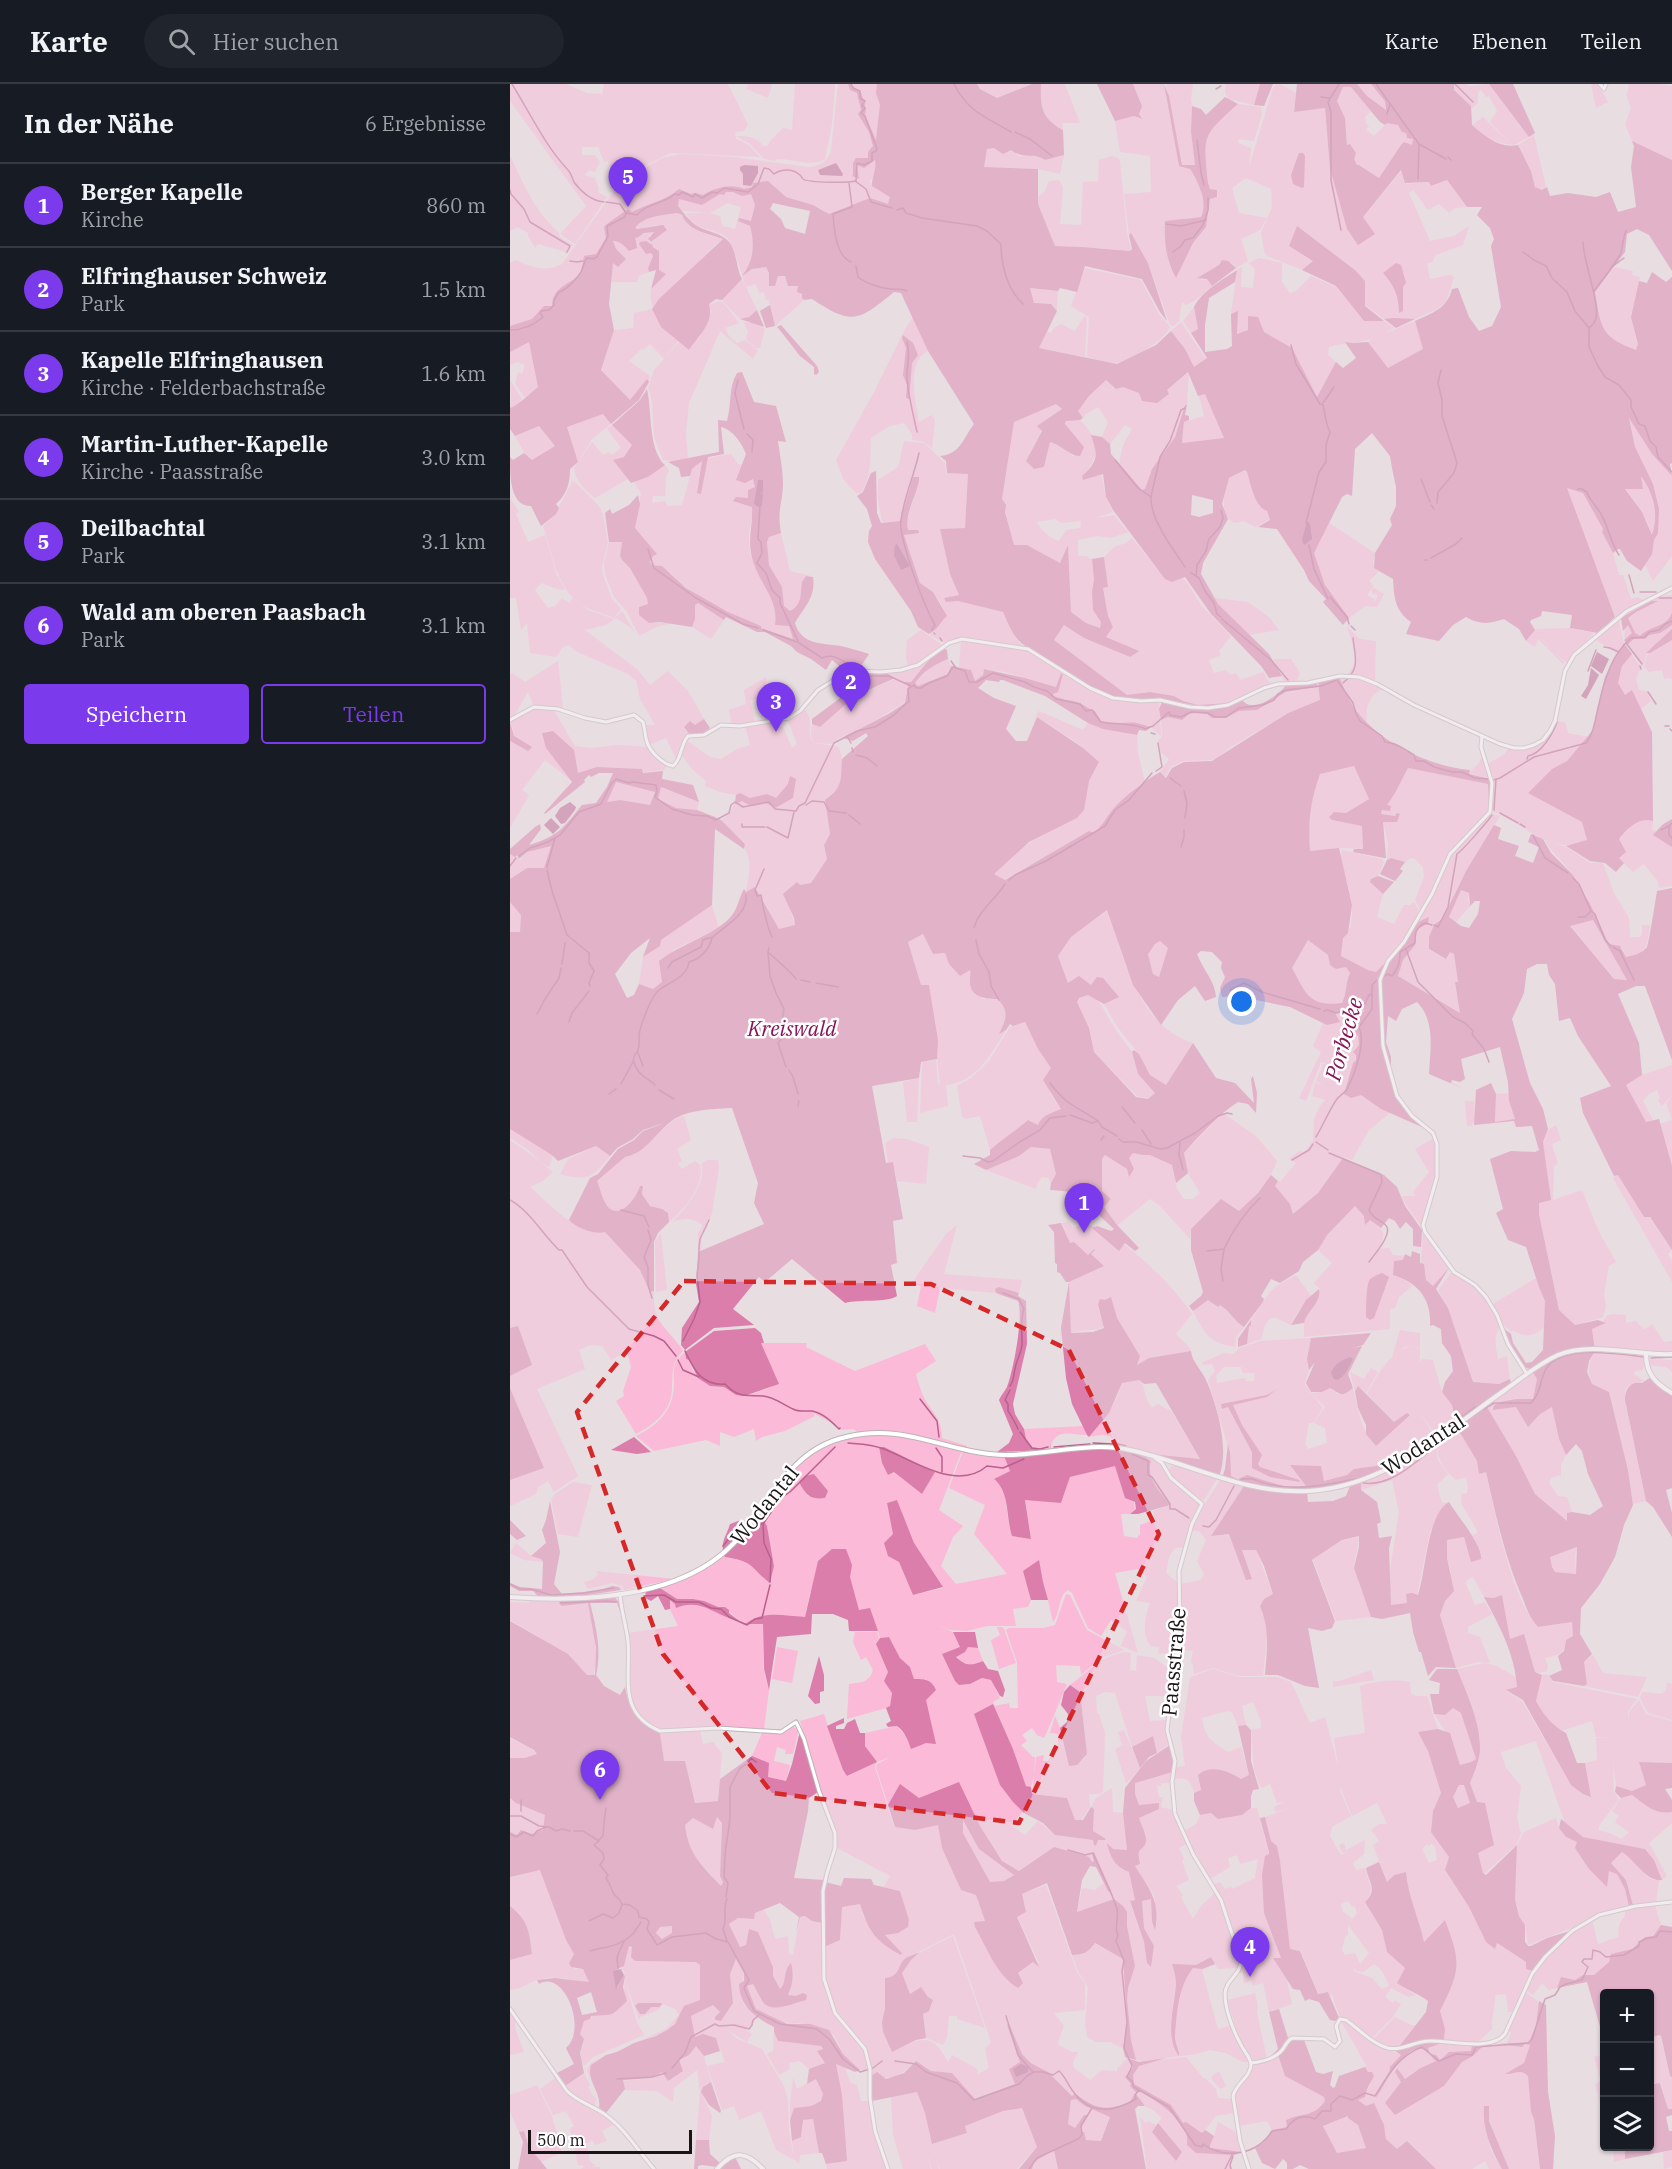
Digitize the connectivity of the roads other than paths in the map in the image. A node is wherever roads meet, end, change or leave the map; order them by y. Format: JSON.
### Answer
{"nodes":[{"id":1,"x":1599,"y":84,"type":"edge"},
{"id":2,"x":1606,"y":84,"type":"edge"},
{"id":3,"x":1672,"y":588,"type":"edge"},
{"id":4,"x":510,"y":720,"type":"edge"},
{"id":5,"x":1482,"y":736,"type":"junction"},
{"id":6,"x":1646,"y":1354,"type":"junction"},
{"id":7,"x":1672,"y":1354,"type":"edge"},
{"id":8,"x":1527,"y":1374,"type":"junction"},
{"id":9,"x":1672,"y":1393,"type":"edge"},
{"id":10,"x":1154,"y":1456,"type":"junction"},
{"id":11,"x":1168,"y":1461,"type":"junction"},
{"id":12,"x":1164,"y":1467,"type":"junction"},
{"id":13,"x":1167,"y":1473,"type":"junction"},
{"id":14,"x":621,"y":1593,"type":"junction"},
{"id":15,"x":609,"y":1595,"type":"junction"},
{"id":16,"x":510,"y":1597,"type":"edge"},
{"id":17,"x":620,"y":1601,"type":"junction"},
{"id":18,"x":622,"y":1606,"type":"junction"},
{"id":19,"x":1672,"y":1902,"type":"edge"},
{"id":20,"x":510,"y":2009,"type":"edge"},
{"id":21,"x":1251,"y":2063,"type":"junction"},
{"id":22,"x":654,"y":2169,"type":"edge"},
{"id":23,"x":717,"y":2169,"type":"edge"},
{"id":24,"x":763,"y":2169,"type":"edge"},
{"id":25,"x":888,"y":2169,"type":"edge"},
{"id":26,"x":1249,"y":2169,"type":"edge"}],
"edges":[{"from":1,"to":2,"type":"street"},
{"from":3,"to":5,"type":"street"},
{"from":4,"to":5,"type":"street"},
{"from":5,"to":8,"type":"street"},
{"from":6,"to":7,"type":"main road"},
{"from":6,"to":8,"type":"main road","name":"Wodantal"},
{"from":6,"to":9,"type":"main road"},
{"from":8,"to":11,"type":"main road","name":"Wodantal"},
{"from":10,"to":11,"type":"main road","name":"Wodantal"},
{"from":10,"to":12,"type":"street"},
{"from":10,"to":14,"type":"main road","name":"Wodantal"},
{"from":11,"to":12,"type":"street"},
{"from":11,"to":13,"type":"street"},
{"from":12,"to":13,"type":"street"},
{"from":13,"to":21,"type":"street","name":"Paasstraße"},
{"from":14,"to":15,"type":"main road","name":"Wodantal"},
{"from":14,"to":17,"type":"street"},
{"from":14,"to":18,"type":"street"},
{"from":15,"to":16,"type":"main road","name":"Wodantal"},
{"from":15,"to":17,"type":"street"},
{"from":17,"to":18,"type":"street"},
{"from":18,"to":25,"type":"street"},
{"from":19,"to":21,"type":"street"},
{"from":20,"to":22,"type":"street"},
{"from":21,"to":26,"type":"street"},
{"from":23,"to":24,"type":"main road"}]}
